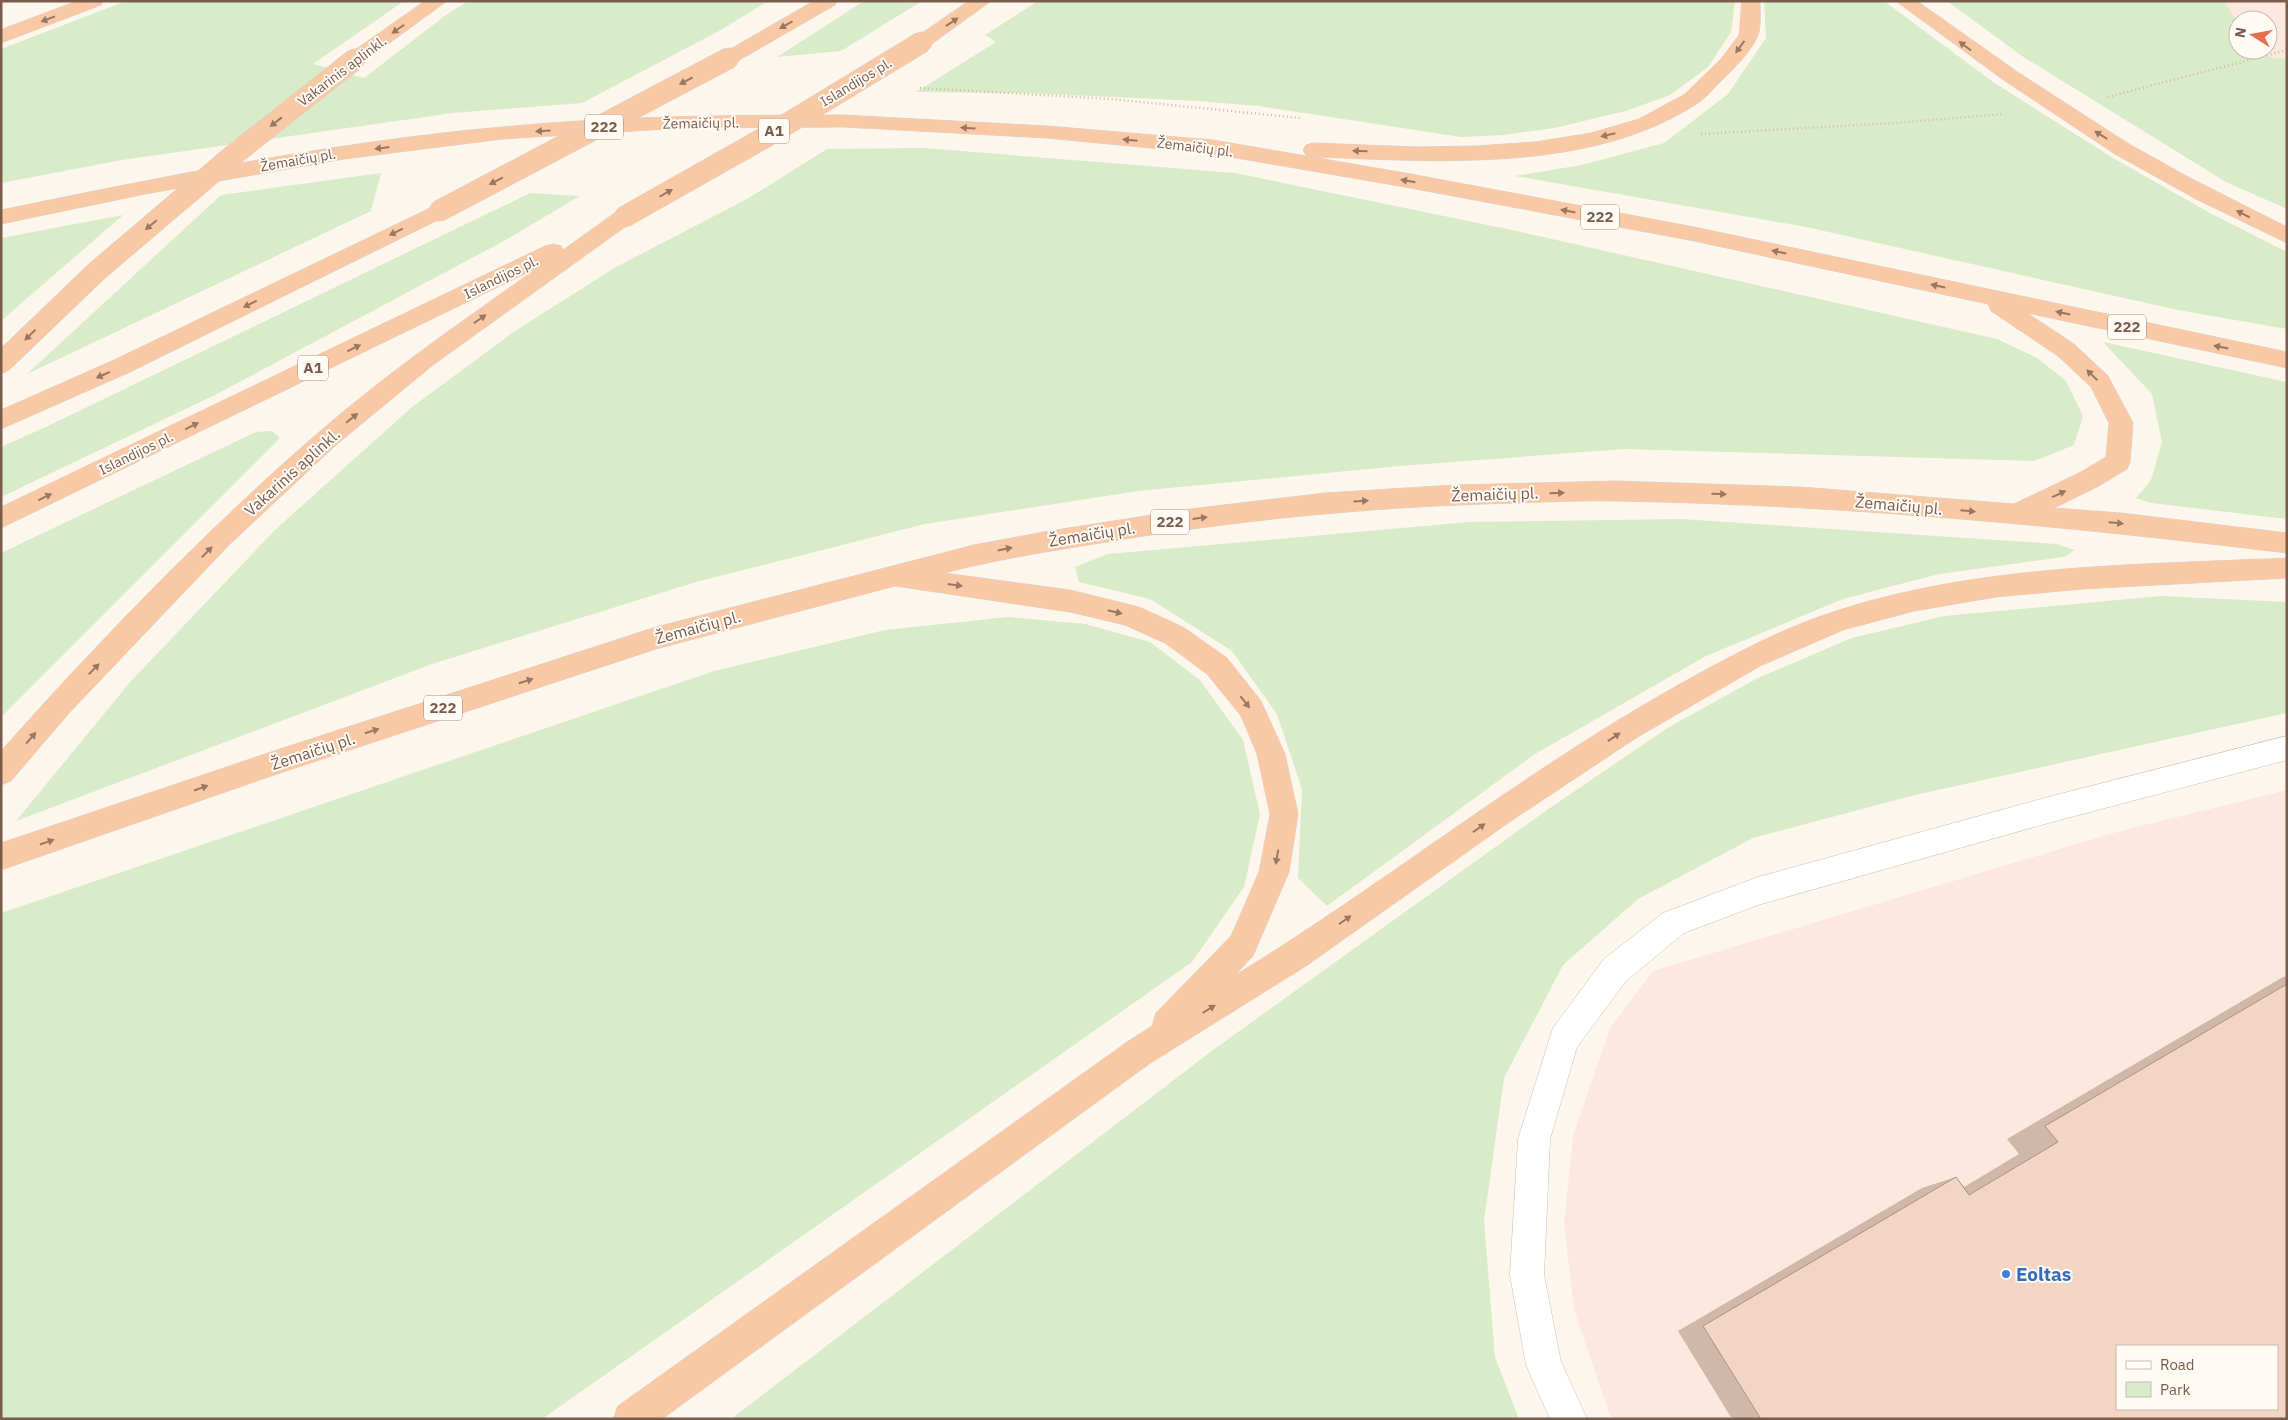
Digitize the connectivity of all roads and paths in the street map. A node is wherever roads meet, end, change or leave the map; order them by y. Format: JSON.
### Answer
{"nodes":[{"id":1,"x":94,"y":1,"type":"edge"},
{"id":2,"x":438,"y":1,"type":"edge"},
{"id":3,"x":828,"y":1,"type":"edge"},
{"id":4,"x":982,"y":1,"type":"edge"},
{"id":5,"x":1751,"y":1,"type":"edge"},
{"id":6,"x":1905,"y":1,"type":"edge"},
{"id":7,"x":1,"y":37,"type":"edge"},
{"id":8,"x":1213,"y":147,"type":"junction"},
{"id":9,"x":1,"y":217,"type":"edge"},
{"id":10,"x":624,"y":217,"type":"junction"},
{"id":11,"x":2287,"y":236,"type":"edge"},
{"id":12,"x":1986,"y":296,"type":"junction"},
{"id":13,"x":2287,"y":360,"type":"edge"},
{"id":14,"x":1,"y":363,"type":"edge"},
{"id":15,"x":1,"y":420,"type":"edge"},
{"id":16,"x":2015,"y":515,"type":"junction"},
{"id":17,"x":1,"y":518,"type":"edge"},
{"id":18,"x":2287,"y":543,"type":"edge"},
{"id":19,"x":2287,"y":568,"type":"edge"},
{"id":20,"x":889,"y":576,"type":"junction"},
{"id":21,"x":2287,"y":748,"type":"edge"},
{"id":22,"x":1,"y":772,"type":"edge"},
{"id":23,"x":1,"y":858,"type":"edge"},
{"id":24,"x":1138,"y":1053,"type":"junction"},
{"id":25,"x":631,"y":1419,"type":"edge"},
{"id":26,"x":1569,"y":1419,"type":"edge"}],
"edges":[{"from":1,"to":7,"type":"highway","one_way":true},
{"from":2,"to":14,"type":"highway","name":"Vakarinis aplinkl.","one_way":true,"bridge":true},
{"from":3,"to":15,"type":"highway","one_way":true,"bridge":true},
{"from":10,"to":4,"type":"highway","name":"Islandijos pl.","number":"A1","one_way":true,"bridge":true},
{"from":5,"to":8,"type":"highway","one_way":true},
{"from":11,"to":6,"type":"highway","one_way":true},
{"from":8,"to":9,"type":"highway","name":"Žemaičių pl.","number":"222","one_way":true},
{"from":12,"to":8,"type":"highway","name":"Žemaičių pl.","number":"222","one_way":true},
{"from":17,"to":10,"type":"highway","name":"Islandijos pl.","number":"A1","one_way":true},
{"from":22,"to":10,"type":"highway","name":"Vakarinis aplinkl.","one_way":true},
{"from":13,"to":12,"type":"highway","name":"Žemaičių pl.","number":"222","one_way":true},
{"from":16,"to":12,"type":"highway","one_way":true},
{"from":16,"to":18,"type":"highway","name":"Žemaičių pl.","number":"222","one_way":true},
{"from":20,"to":16,"type":"highway","name":"Žemaičių pl.","number":"222","one_way":true},
{"from":24,"to":19,"type":"highway","one_way":true},
{"from":23,"to":20,"type":"highway","name":"Žemaičių pl.","number":"222","one_way":true},
{"from":20,"to":24,"type":"highway","one_way":true},
{"from":21,"to":26,"type":"street"},
{"from":24,"to":25,"type":"highway"}]}
